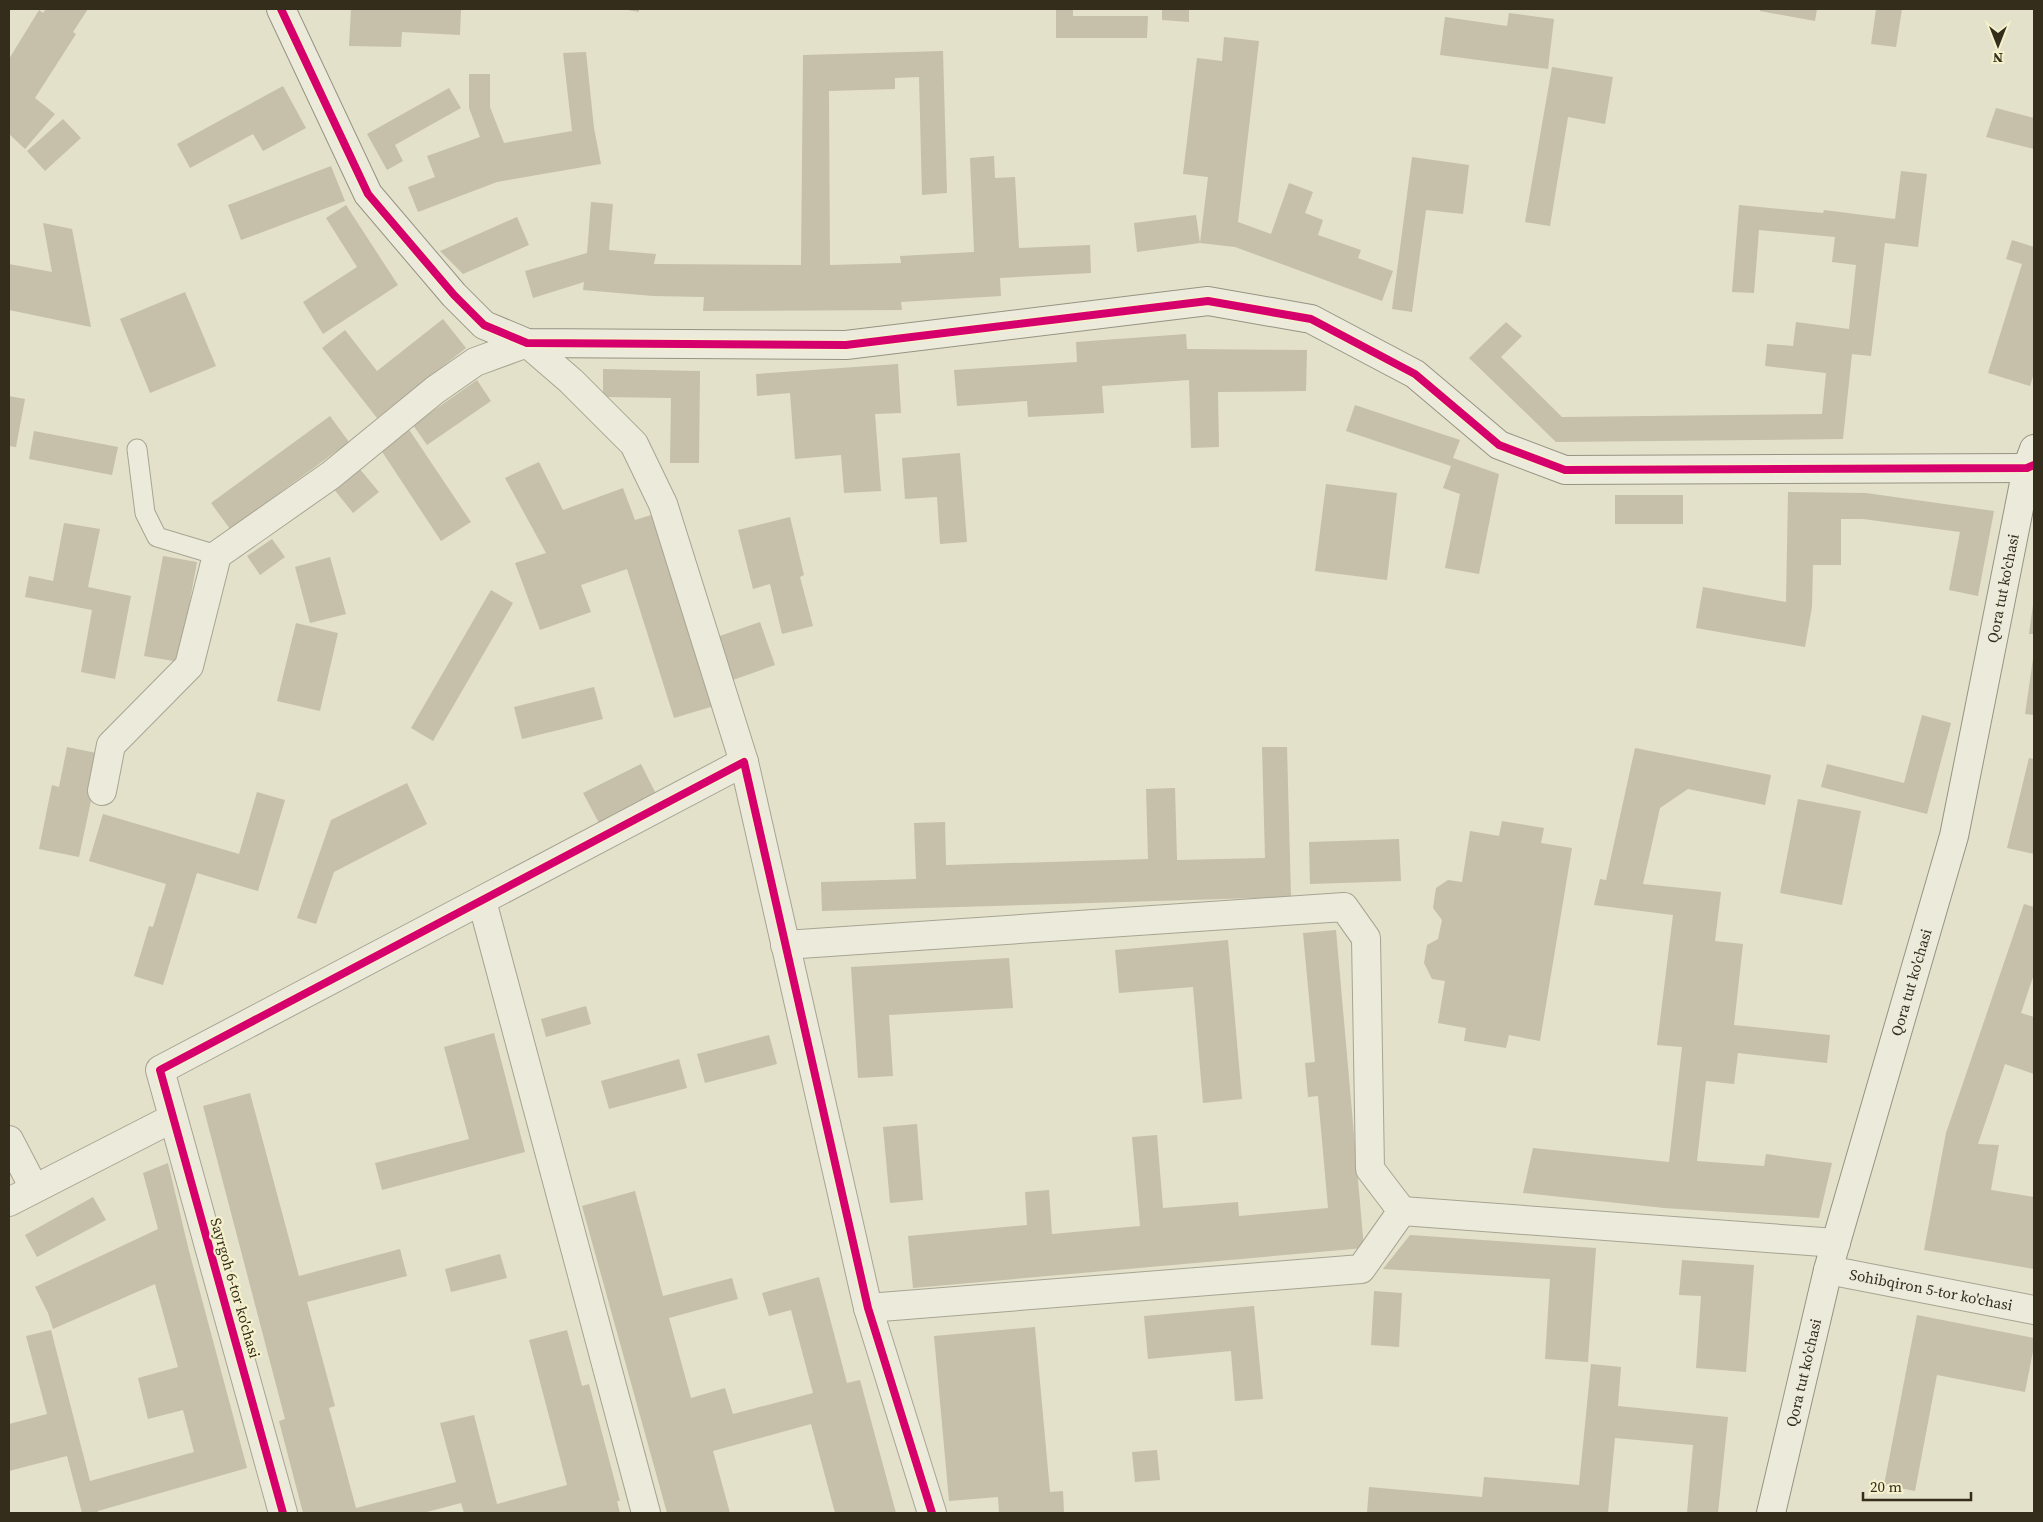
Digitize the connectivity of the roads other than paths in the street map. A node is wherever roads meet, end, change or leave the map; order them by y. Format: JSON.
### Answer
{"nodes":[{"id":1,"x":281,"y":9,"type":"edge"},
{"id":2,"x":527,"y":343,"type":"junction"},
{"id":3,"x":138,"y":449,"type":"dead end"},
{"id":4,"x":2032,"y":461,"type":"edge"},
{"id":5,"x":217,"y":555,"type":"junction"},
{"id":6,"x":744,"y":762,"type":"junction"},
{"id":7,"x":102,"y":792,"type":"dead end"},
{"id":8,"x":482,"y":901,"type":"junction"},
{"id":9,"x":786,"y":945,"type":"junction"},
{"id":10,"x":173,"y":1118,"type":"junction"},
{"id":11,"x":9,"y":1140,"type":"edge"},
{"id":12,"x":34,"y":1188,"type":"junction"},
{"id":13,"x":9,"y":1202,"type":"edge"},
{"id":14,"x":1402,"y":1210,"type":"junction"},
{"id":15,"x":1836,"y":1244,"type":"junction"},
{"id":16,"x":1828,"y":1270,"type":"junction"},
{"id":17,"x":868,"y":1308,"type":"junction"},
{"id":18,"x":2034,"y":1310,"type":"edge"},
{"id":19,"x":283,"y":1513,"type":"edge"},
{"id":20,"x":646,"y":1513,"type":"edge"},
{"id":21,"x":932,"y":1513,"type":"edge"},
{"id":22,"x":1772,"y":1513,"type":"edge"}],
"edges":[{"from":1,"to":2,"type":"street"},
{"from":2,"to":4,"type":"street"},
{"from":2,"to":5,"type":"street"},
{"from":2,"to":6,"type":"street"},
{"from":3,"to":5,"type":"lane"},
{"from":4,"to":15,"type":"street","name":"Qora tut ko'chasi"},
{"from":5,"to":7,"type":"street"},
{"from":6,"to":8,"type":"street"},
{"from":6,"to":9,"type":"street"},
{"from":8,"to":10,"type":"street","name":"Sayrgoh 6-tor ko'chasi"},
{"from":8,"to":20,"type":"street"},
{"from":9,"to":14,"type":"street"},
{"from":9,"to":17,"type":"street"},
{"from":10,"to":12,"type":"street"},
{"from":10,"to":19,"type":"street","name":"Sayrgoh 6-tor ko'chasi"},
{"from":11,"to":12,"type":"street"},
{"from":12,"to":13,"type":"street"},
{"from":14,"to":15,"type":"street"},
{"from":14,"to":17,"type":"street"},
{"from":15,"to":16,"type":"street","name":"Qora tut ko'chasi"},
{"from":16,"to":18,"type":"street","name":"Sohibqiron 5-tor ko'chasi"},
{"from":16,"to":22,"type":"street","name":"Qora tut ko'chasi"},
{"from":17,"to":21,"type":"street"}]}
